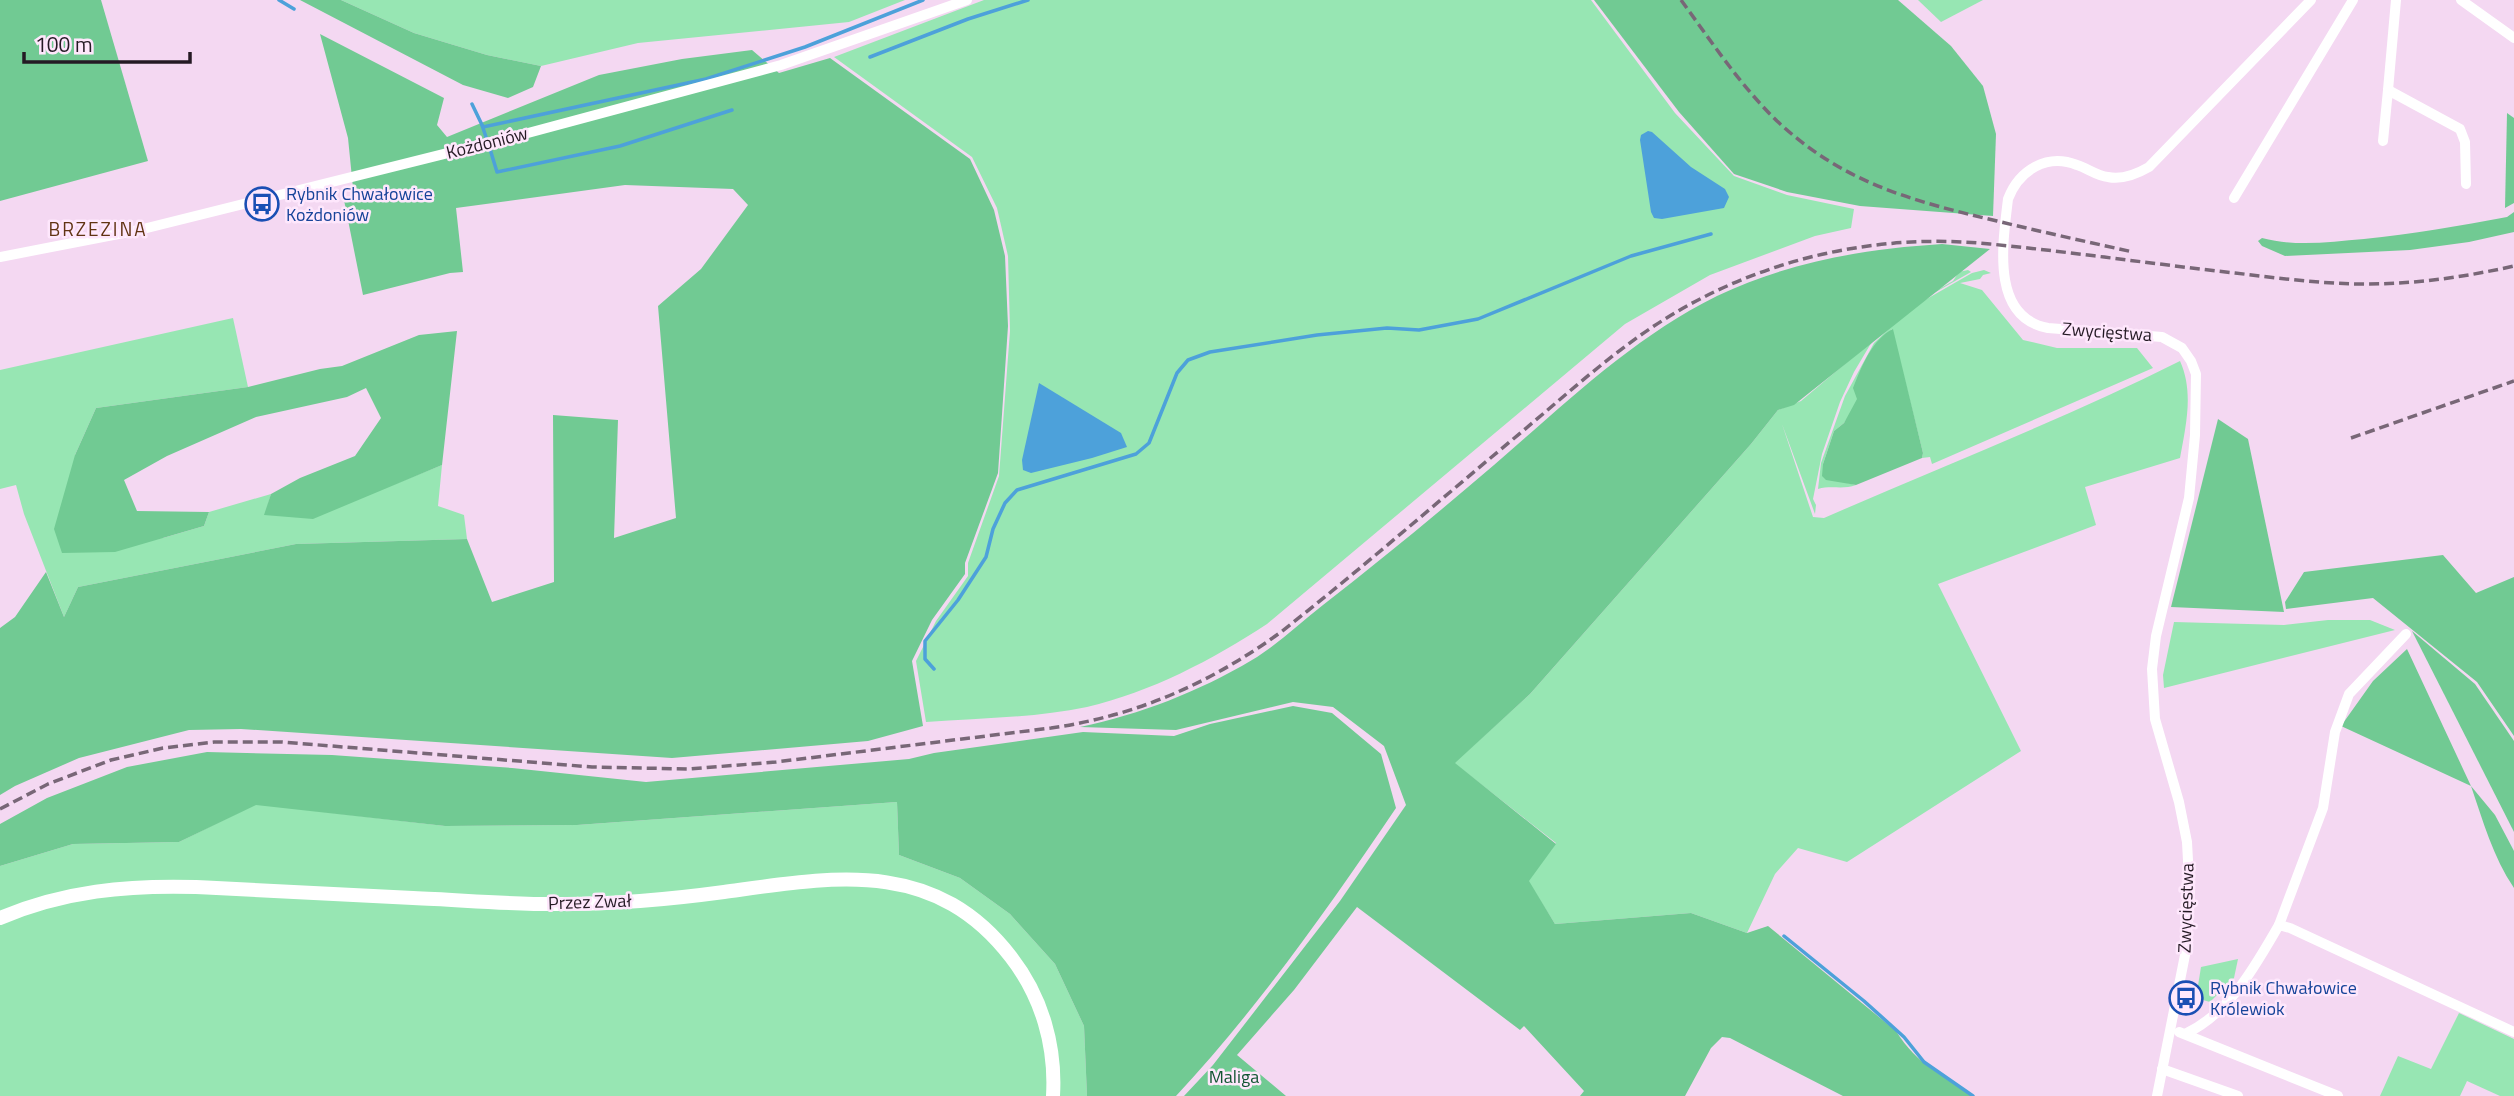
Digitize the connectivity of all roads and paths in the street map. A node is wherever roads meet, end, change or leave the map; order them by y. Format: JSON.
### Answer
{"nodes":[{"id":1,"x":967,"y":0,"type":"edge"},
{"id":2,"x":2311,"y":0,"type":"edge"},
{"id":3,"x":2353,"y":0,"type":"edge"},
{"id":4,"x":2396,"y":0,"type":"edge"},
{"id":5,"x":2461,"y":0,"type":"edge"},
{"id":6,"x":2514,"y":38,"type":"edge"},
{"id":7,"x":2388,"y":90,"type":"junction"},
{"id":8,"x":2383,"y":141,"type":"dead end"},
{"id":9,"x":2466,"y":184,"type":"dead end"},
{"id":10,"x":2234,"y":198,"type":"dead end"},
{"id":11,"x":0,"y":257,"type":"edge"},
{"id":12,"x":2406,"y":634,"type":"dead end"},
{"id":13,"x":0,"y":918,"type":"edge"},
{"id":14,"x":2279,"y":925,"type":"junction"},
{"id":15,"x":2170,"y":1030,"type":"junction"},
{"id":16,"x":2514,"y":1032,"type":"edge"},
{"id":17,"x":2185,"y":1034,"type":"junction"},
{"id":18,"x":2162,"y":1069,"type":"junction"},
{"id":19,"x":1053,"y":1096,"type":"edge"},
{"id":20,"x":2157,"y":1096,"type":"edge"},
{"id":21,"x":2238,"y":1096,"type":"edge"},
{"id":22,"x":2339,"y":1096,"type":"edge"}],
"edges":[{"from":1,"to":11,"type":"street","name":"Kożdoniów"},
{"from":2,"to":15,"type":"street","name":"Zwycięstwa"},
{"from":3,"to":10,"type":"street"},
{"from":4,"to":7,"type":"street"},
{"from":5,"to":6,"type":"street"},
{"from":7,"to":8,"type":"street"},
{"from":7,"to":9,"type":"street"},
{"from":12,"to":14,"type":"street"},
{"from":13,"to":19,"type":"street","name":"Przez Zwał"},
{"from":14,"to":16,"type":"street"},
{"from":14,"to":17,"type":"street"},
{"from":15,"to":17,"type":"street"},
{"from":15,"to":18,"type":"street","name":"Zwycięstwa"},
{"from":17,"to":22,"type":"street"},
{"from":18,"to":20,"type":"street","name":"Zwycięstwa"},
{"from":18,"to":21,"type":"street"}]}
